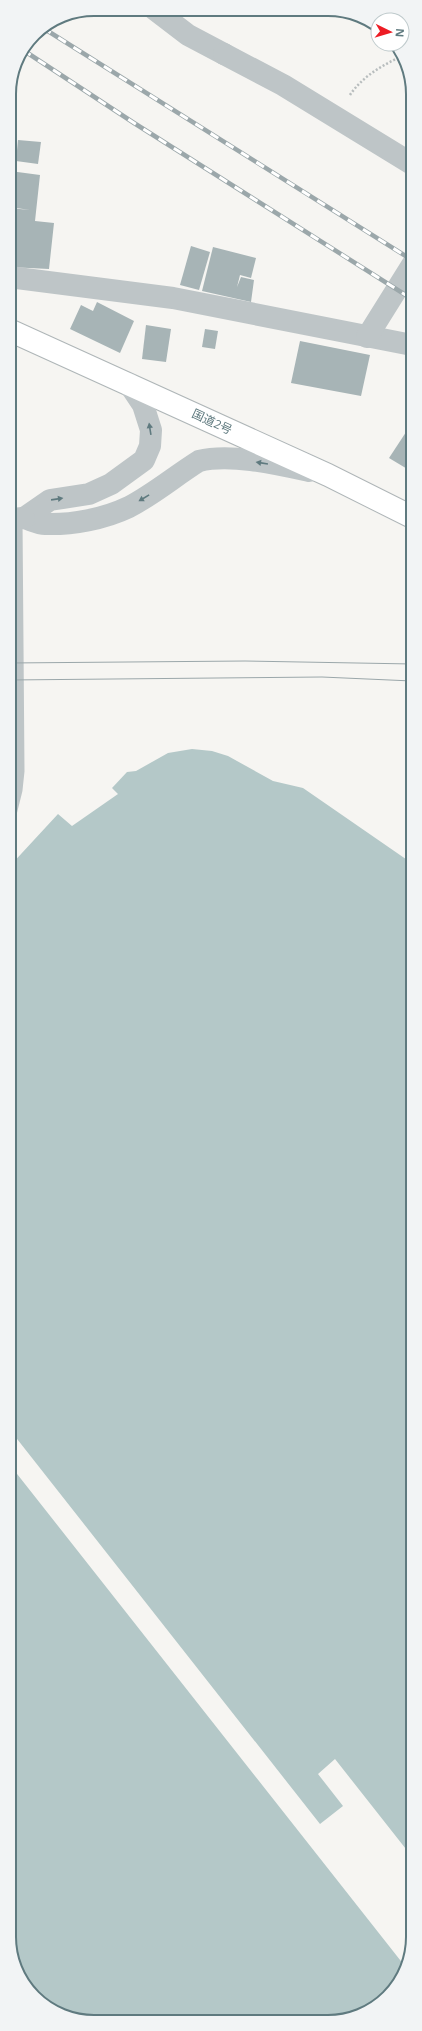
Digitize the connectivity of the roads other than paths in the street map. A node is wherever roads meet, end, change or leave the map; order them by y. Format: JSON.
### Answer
{"nodes":[{"id":1,"x":163,"y":16,"type":"edge"},
{"id":2,"x":406,"y":160,"type":"edge"},
{"id":3,"x":406,"y":275,"type":"edge"},
{"id":4,"x":16,"y":278,"type":"edge"},
{"id":5,"x":16,"y":333,"type":"edge"},
{"id":6,"x":367,"y":337,"type":"junction"},
{"id":7,"x":406,"y":344,"type":"edge"},
{"id":8,"x":129,"y":384,"type":"junction"},
{"id":9,"x":328,"y":475,"type":"junction"},
{"id":10,"x":406,"y":514,"type":"edge"},
{"id":11,"x":16,"y":519,"type":"edge"},
{"id":12,"x":16,"y":780,"type":"edge"}],
"edges":[{"from":1,"to":2,"type":"street"},
{"from":3,"to":6,"type":"street"},
{"from":4,"to":6,"type":"street"},
{"from":5,"to":8,"type":"highway","name":"国道2号"},
{"from":6,"to":7,"type":"street"},
{"from":8,"to":9,"type":"highway","name":"国道2号"},
{"from":11,"to":8,"type":"street","one_way":true},
{"from":9,"to":10,"type":"highway","name":"国道2号"},
{"from":9,"to":11,"type":"street","one_way":true},
{"from":11,"to":12,"type":"lane"}]}
